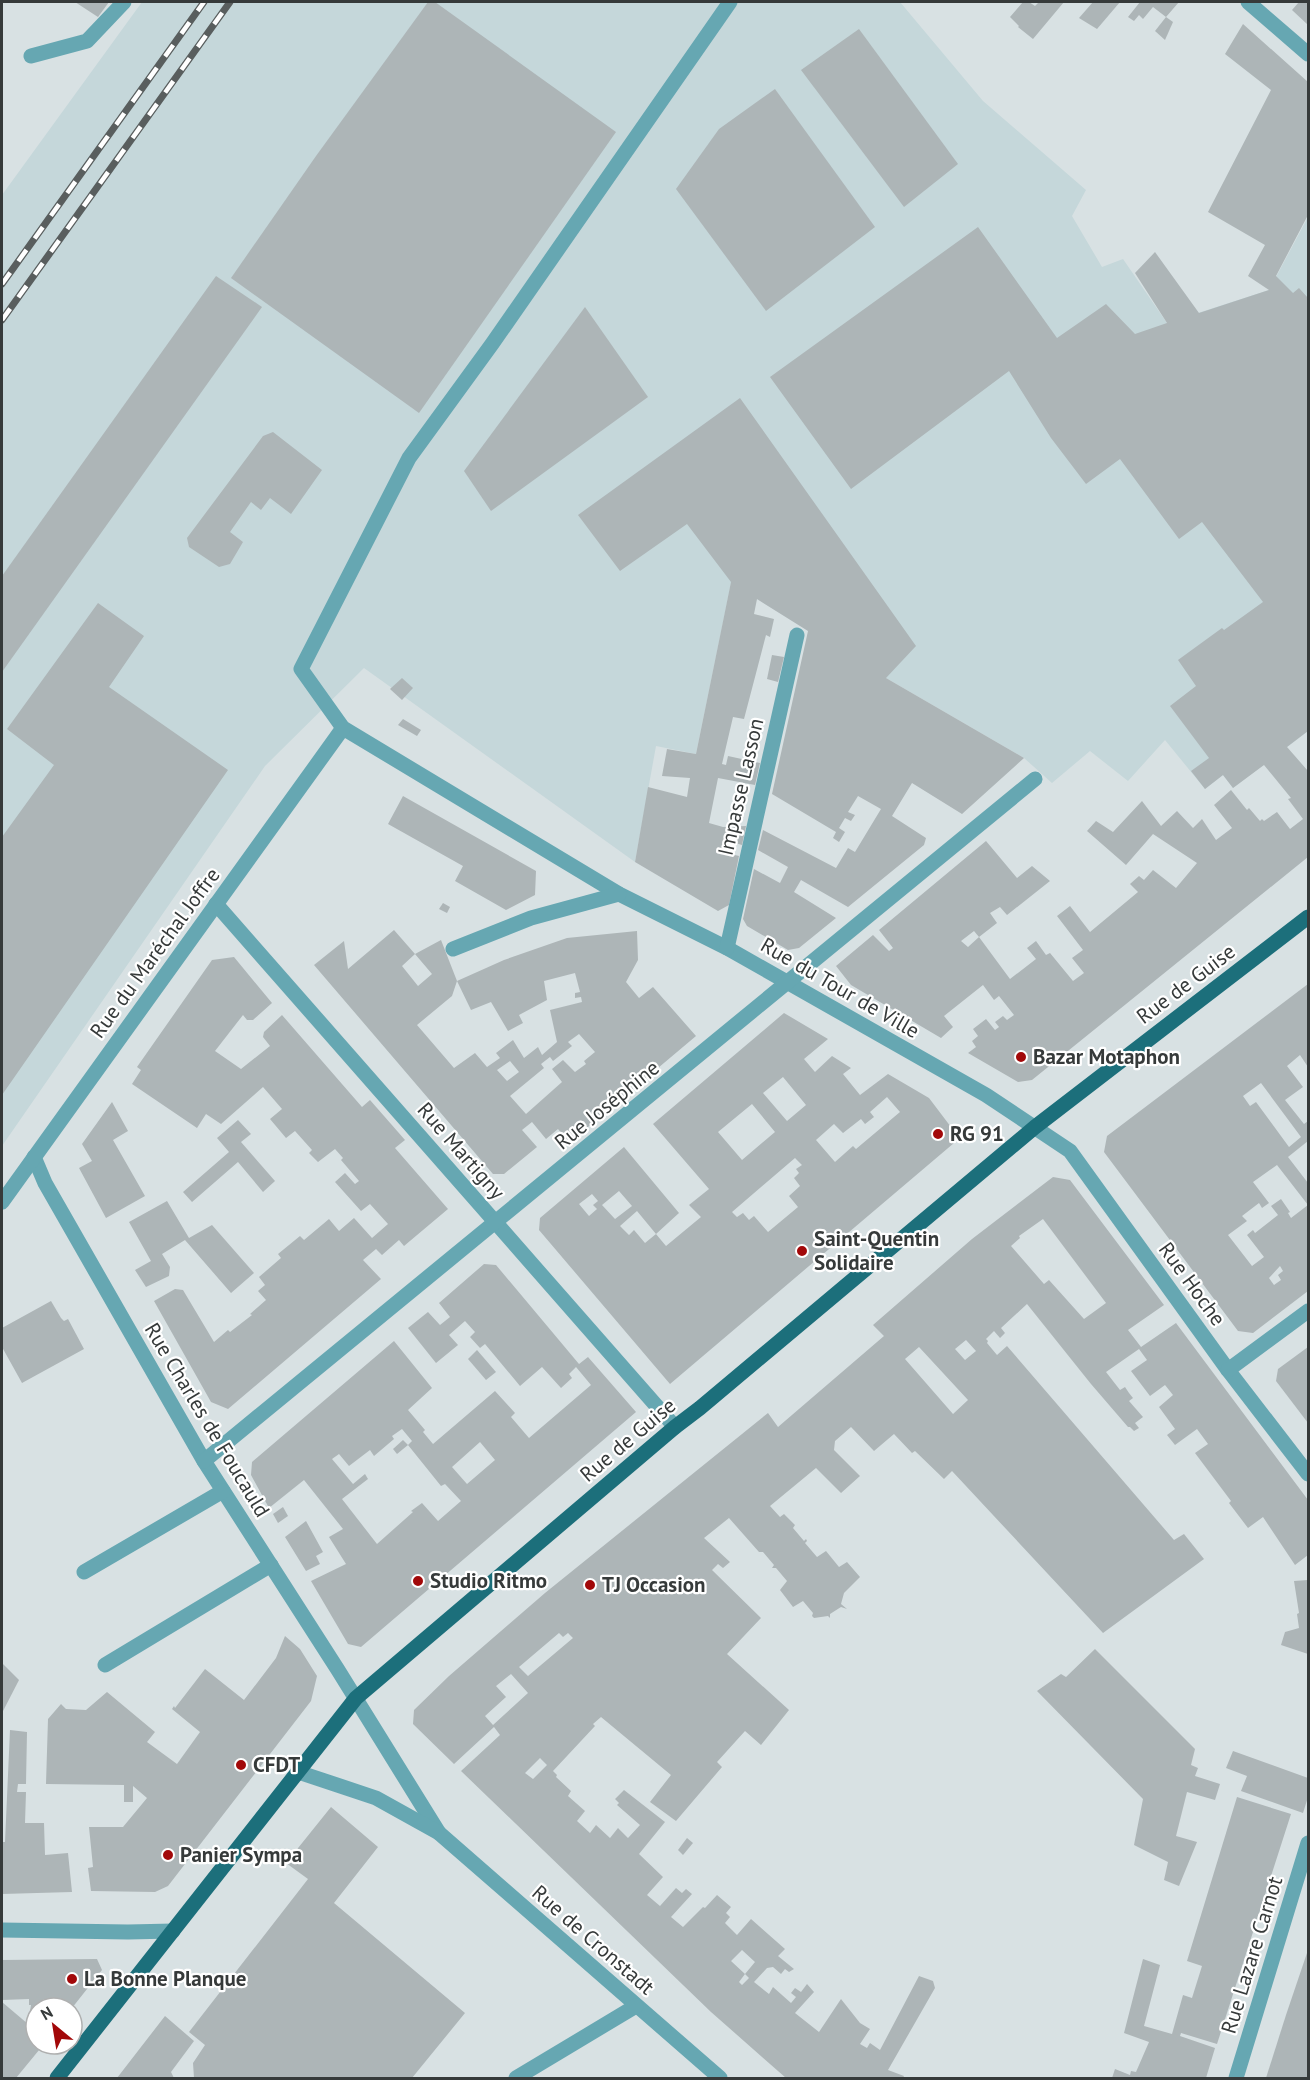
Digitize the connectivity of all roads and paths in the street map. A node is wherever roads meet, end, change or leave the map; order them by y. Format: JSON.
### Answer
{"nodes":[{"id":1,"x":124,"y":2,"type":"edge"},
{"id":2,"x":730,"y":2,"type":"edge"},
{"id":3,"x":1248,"y":2,"type":"edge"},
{"id":4,"x":1308,"y":54,"type":"edge"},
{"id":5,"x":31,"y":57,"type":"dead end"},
{"id":6,"x":797,"y":635,"type":"dead end"},
{"id":7,"x":343,"y":728,"type":"junction"},
{"id":8,"x":1035,"y":779,"type":"dead end"},
{"id":9,"x":619,"y":894,"type":"junction"},
{"id":10,"x":216,"y":904,"type":"junction"},
{"id":11,"x":1308,"y":917,"type":"edge"},
{"id":12,"x":726,"y":948,"type":"junction"},
{"id":13,"x":453,"y":950,"type":"dead end"},
{"id":14,"x":788,"y":984,"type":"junction"},
{"id":15,"x":1035,"y":1127,"type":"junction"},
{"id":16,"x":33,"y":1157,"type":"junction"},
{"id":17,"x":2,"y":1202,"type":"edge"},
{"id":18,"x":496,"y":1223,"type":"junction"},
{"id":19,"x":1308,"y":1311,"type":"edge"},
{"id":20,"x":1228,"y":1371,"type":"junction"},
{"id":21,"x":675,"y":1427,"type":"junction"},
{"id":22,"x":204,"y":1461,"type":"junction"},
{"id":23,"x":1308,"y":1474,"type":"edge"},
{"id":24,"x":223,"y":1491,"type":"junction"},
{"id":25,"x":271,"y":1565,"type":"junction"},
{"id":26,"x":84,"y":1572,"type":"dead end"},
{"id":27,"x":105,"y":1665,"type":"dead end"},
{"id":28,"x":356,"y":1698,"type":"junction"},
{"id":29,"x":298,"y":1772,"type":"junction"},
{"id":30,"x":439,"y":1833,"type":"junction"},
{"id":31,"x":1308,"y":1843,"type":"edge"},
{"id":32,"x":2,"y":1930,"type":"edge"},
{"id":33,"x":173,"y":1931,"type":"junction"},
{"id":34,"x":636,"y":2006,"type":"junction"},
{"id":35,"x":57,"y":2079,"type":"edge"},
{"id":36,"x":516,"y":2079,"type":"edge"},
{"id":37,"x":720,"y":2079,"type":"edge"},
{"id":38,"x":1236,"y":2079,"type":"edge"}],
"edges":[{"from":1,"to":5,"type":"street"},
{"from":2,"to":7,"type":"street"},
{"from":3,"to":4,"type":"street"},
{"from":6,"to":12,"type":"street","name":"Impasse Lasson"},
{"from":7,"to":9,"type":"street","name":"Rue du Tour de Ville"},
{"from":7,"to":10,"type":"street","name":"Rue du Maréchal Joffre"},
{"from":8,"to":14,"type":"street","name":"Rue Joséphine"},
{"from":9,"to":12,"type":"street","name":"Rue du Tour de Ville"},
{"from":9,"to":13,"type":"street"},
{"from":10,"to":16,"type":"street","name":"Rue du Maréchal Joffre"},
{"from":10,"to":18,"type":"street","name":"Rue Martigny"},
{"from":11,"to":15,"type":"main road","name":"Rue de Guise"},
{"from":12,"to":14,"type":"street","name":"Rue du Tour de Ville"},
{"from":14,"to":15,"type":"street","name":"Rue du Tour de Ville"},
{"from":14,"to":18,"type":"street","name":"Rue Joséphine"},
{"from":15,"to":20,"type":"street","name":"Rue Hoche"},
{"from":15,"to":21,"type":"main road","name":"Rue de Guise"},
{"from":16,"to":17,"type":"street","name":"Rue du Maréchal Joffre"},
{"from":16,"to":22,"type":"street","name":"Rue Charles de Foucauld"},
{"from":18,"to":21,"type":"street","name":"Rue Martigny"},
{"from":18,"to":22,"type":"street","name":"Rue Joséphine"},
{"from":19,"to":20,"type":"street"},
{"from":20,"to":23,"type":"street","name":"Rue Hoche"},
{"from":21,"to":28,"type":"main road","name":"Rue de Guise"},
{"from":22,"to":24,"type":"street","name":"Rue Charles de Foucauld"},
{"from":24,"to":25,"type":"street","name":"Rue Charles de Foucauld"},
{"from":24,"to":26,"type":"street"},
{"from":25,"to":27,"type":"street"},
{"from":25,"to":28,"type":"street","name":"Rue Charles de Foucauld"},
{"from":28,"to":29,"type":"main road","name":"Rue de Guise"},
{"from":28,"to":30,"type":"street","name":"Rue de Cronstadt"},
{"from":29,"to":30,"type":"street","name":"Rue de Cronstadt"},
{"from":29,"to":33,"type":"main road","name":"Rue de Guise"},
{"from":30,"to":34,"type":"street","name":"Rue de Cronstadt"},
{"from":31,"to":38,"type":"street","name":"Rue Lazare Carnot"},
{"from":32,"to":33,"type":"street"},
{"from":33,"to":35,"type":"main road","name":"Rue de Guise"},
{"from":34,"to":36,"type":"street"},
{"from":34,"to":37,"type":"street","name":"Rue de Cronstadt"}]}
